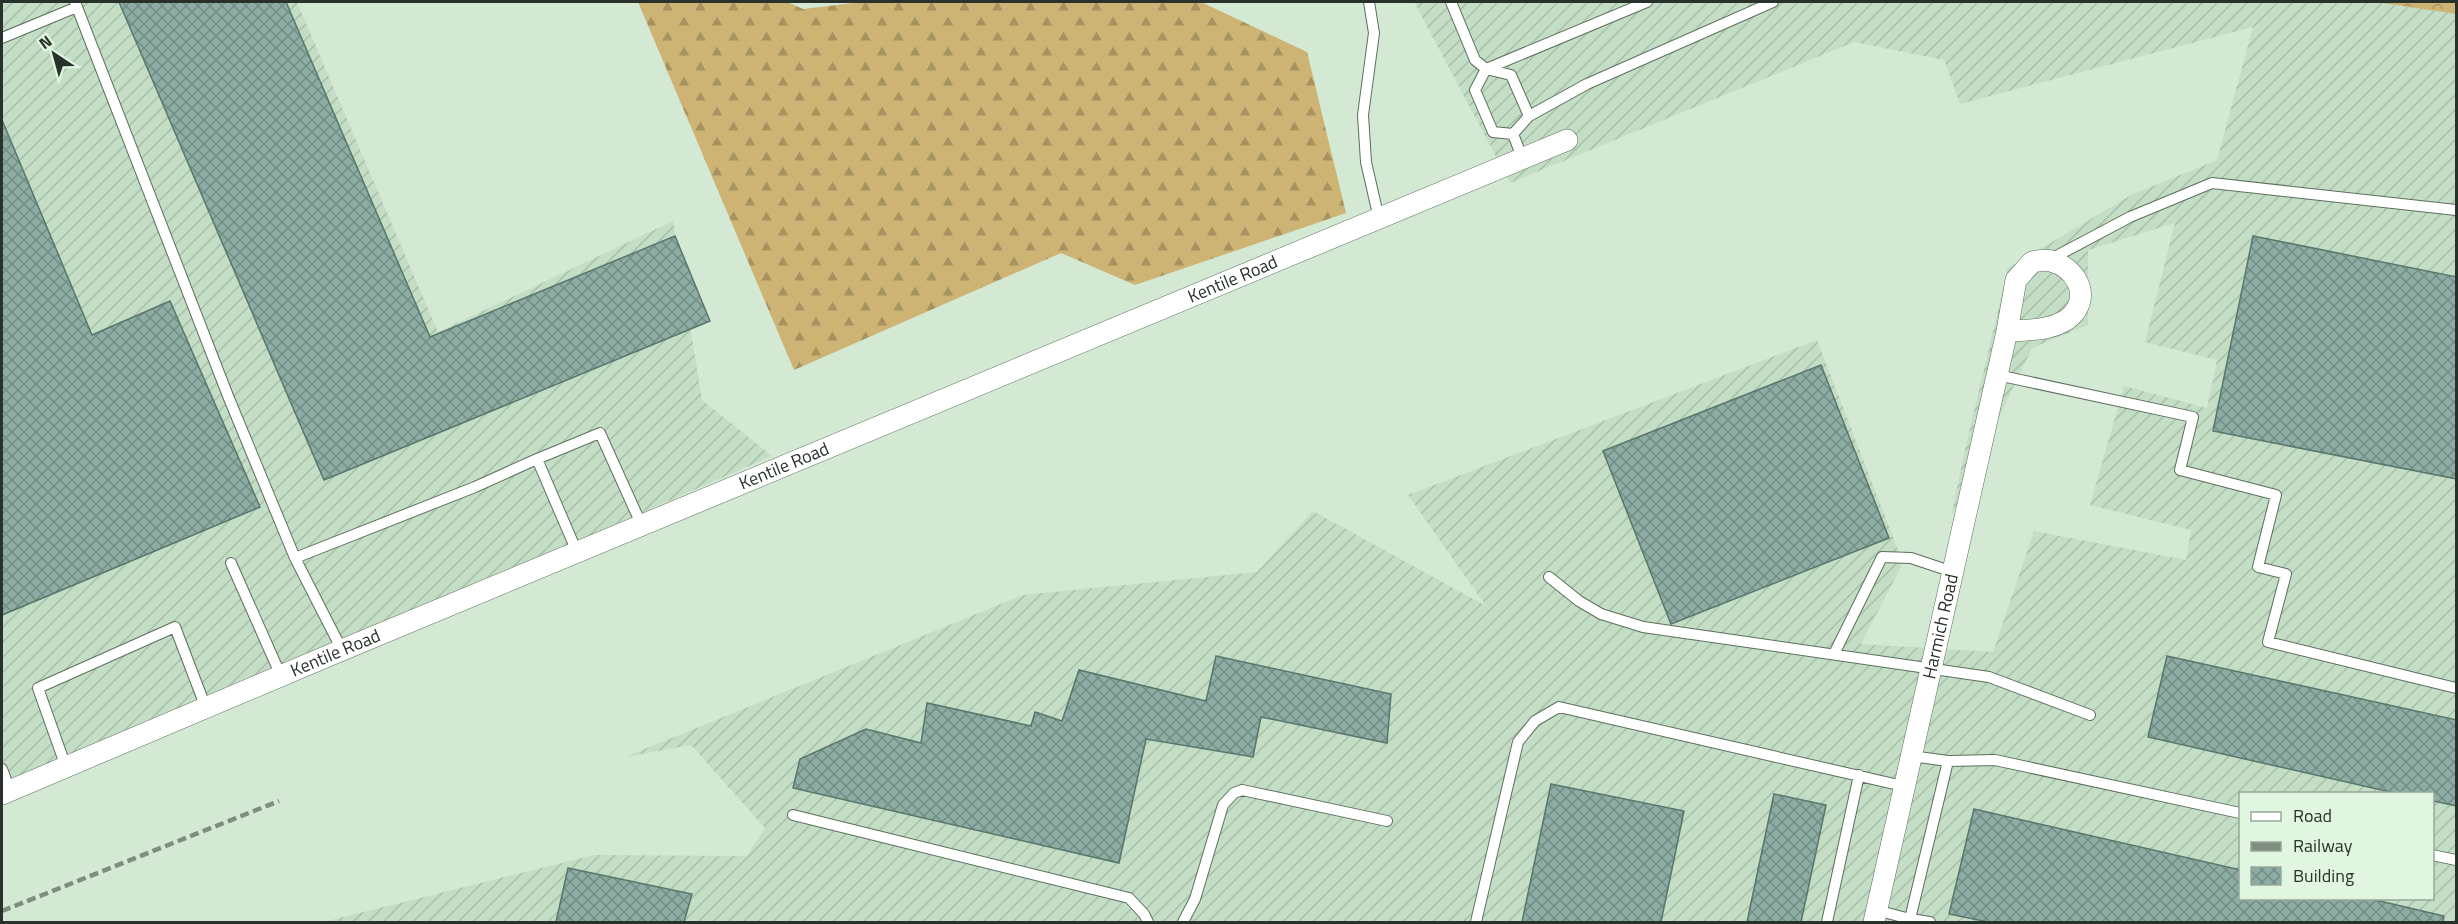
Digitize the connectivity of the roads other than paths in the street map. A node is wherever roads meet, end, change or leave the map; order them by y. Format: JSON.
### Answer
{"nodes":[{"id":1,"x":1369,"y":2,"type":"edge"},
{"id":2,"x":1451,"y":2,"type":"edge"},
{"id":3,"x":1647,"y":2,"type":"edge"},
{"id":4,"x":1773,"y":2,"type":"edge"},
{"id":5,"x":76,"y":4,"type":"edge"},
{"id":6,"x":2,"y":38,"type":"edge"},
{"id":7,"x":1486,"y":69,"type":"junction"},
{"id":8,"x":1529,"y":116,"type":"junction"},
{"id":9,"x":1513,"y":134,"type":"junction"},
{"id":10,"x":1567,"y":140,"type":"dead end"},
{"id":11,"x":1523,"y":160,"type":"junction"},
{"id":12,"x":2457,"y":210,"type":"edge"},
{"id":13,"x":1379,"y":219,"type":"junction"},
{"id":14,"x":2049,"y":260,"type":"junction"},
{"id":15,"x":2007,"y":331,"type":"junction"},
{"id":16,"x":1997,"y":375,"type":"junction"},
{"id":17,"x":537,"y":459,"type":"junction"},
{"id":18,"x":642,"y":526,"type":"junction"},
{"id":19,"x":577,"y":552,"type":"junction"},
{"id":20,"x":295,"y":558,"type":"junction"},
{"id":21,"x":231,"y":563,"type":"dead end"},
{"id":22,"x":1953,"y":572,"type":"junction"},
{"id":23,"x":1549,"y":577,"type":"dead end"},
{"id":24,"x":342,"y":650,"type":"junction"},
{"id":25,"x":1834,"y":654,"type":"junction"},
{"id":26,"x":1931,"y":668,"type":"junction"},
{"id":27,"x":281,"y":676,"type":"junction"},
{"id":28,"x":2457,"y":688,"type":"edge"},
{"id":29,"x":206,"y":708,"type":"junction"},
{"id":30,"x":2090,"y":715,"type":"dead end"},
{"id":31,"x":1911,"y":756,"type":"junction"},
{"id":32,"x":1948,"y":761,"type":"junction"},
{"id":33,"x":66,"y":767,"type":"junction"},
{"id":34,"x":2,"y":769,"type":"edge"},
{"id":35,"x":1859,"y":776,"type":"junction"},
{"id":36,"x":1903,"y":786,"type":"junction"},
{"id":37,"x":6,"y":793,"type":"edge"},
{"id":38,"x":2239,"y":813,"type":"edge"},
{"id":39,"x":793,"y":815,"type":"dead end"},
{"id":40,"x":1387,"y":821,"type":"dead end"},
{"id":41,"x":2434,"y":855,"type":"edge"},
{"id":42,"x":2457,"y":860,"type":"edge"},
{"id":43,"x":1875,"y":916,"type":"edge"},
{"id":44,"x":1910,"y":919,"type":"junction"},
{"id":45,"x":1148,"y":922,"type":"edge"},
{"id":46,"x":1182,"y":922,"type":"edge"},
{"id":47,"x":1476,"y":922,"type":"edge"},
{"id":48,"x":1827,"y":922,"type":"edge"},
{"id":49,"x":1930,"y":922,"type":"edge"}],
"edges":[{"from":1,"to":13,"type":"lane"},
{"from":2,"to":7,"type":"lane"},
{"from":3,"to":7,"type":"lane"},
{"from":4,"to":8,"type":"lane"},
{"from":5,"to":6,"type":"lane"},
{"from":5,"to":20,"type":"lane"},
{"from":7,"to":8,"type":"lane"},
{"from":7,"to":9,"type":"lane"},
{"from":8,"to":9,"type":"lane"},
{"from":9,"to":11,"type":"lane"},
{"from":10,"to":11,"type":"street","name":"Kentile Road"},
{"from":11,"to":13,"type":"street","name":"Kentile Road"},
{"from":12,"to":14,"type":"lane"},
{"from":13,"to":18,"type":"street","name":"Kentile Road"},
{"from":14,"to":15,"type":"street","name":"Harmich Road"},
{"from":14,"to":15,"type":"street"},
{"from":15,"to":16,"type":"street","name":"Harmich Road"},
{"from":16,"to":22,"type":"street","name":"Harmich Road"},
{"from":16,"to":28,"type":"lane"},
{"from":17,"to":18,"type":"lane"},
{"from":17,"to":19,"type":"lane"},
{"from":17,"to":20,"type":"lane"},
{"from":18,"to":19,"type":"street","name":"Kentile Road"},
{"from":19,"to":24,"type":"street","name":"Kentile Road"},
{"from":20,"to":24,"type":"lane"},
{"from":21,"to":27,"type":"lane"},
{"from":22,"to":25,"type":"lane"},
{"from":22,"to":26,"type":"street","name":"Harmich Road"},
{"from":23,"to":25,"type":"lane"},
{"from":24,"to":27,"type":"street","name":"Kentile Road"},
{"from":25,"to":26,"type":"lane"},
{"from":26,"to":30,"type":"lane"},
{"from":26,"to":31,"type":"street","name":"Harmich Road"},
{"from":27,"to":29,"type":"street","name":"Kentile Road"},
{"from":29,"to":33,"type":"street","name":"Kentile Road"},
{"from":29,"to":33,"type":"lane"},
{"from":31,"to":32,"type":"lane"},
{"from":31,"to":36,"type":"street","name":"Harmich Road"},
{"from":32,"to":38,"type":"lane"},
{"from":32,"to":44,"type":"lane"},
{"from":33,"to":37,"type":"street","name":"Kentile Road"},
{"from":34,"to":37,"type":"lane"},
{"from":35,"to":36,"type":"lane"},
{"from":35,"to":47,"type":"lane"},
{"from":35,"to":48,"type":"lane"},
{"from":36,"to":43,"type":"street","name":"Harmich Road"},
{"from":39,"to":45,"type":"lane"},
{"from":40,"to":46,"type":"lane"},
{"from":41,"to":42,"type":"lane"},
{"from":43,"to":44,"type":"lane"},
{"from":44,"to":49,"type":"lane"}]}
